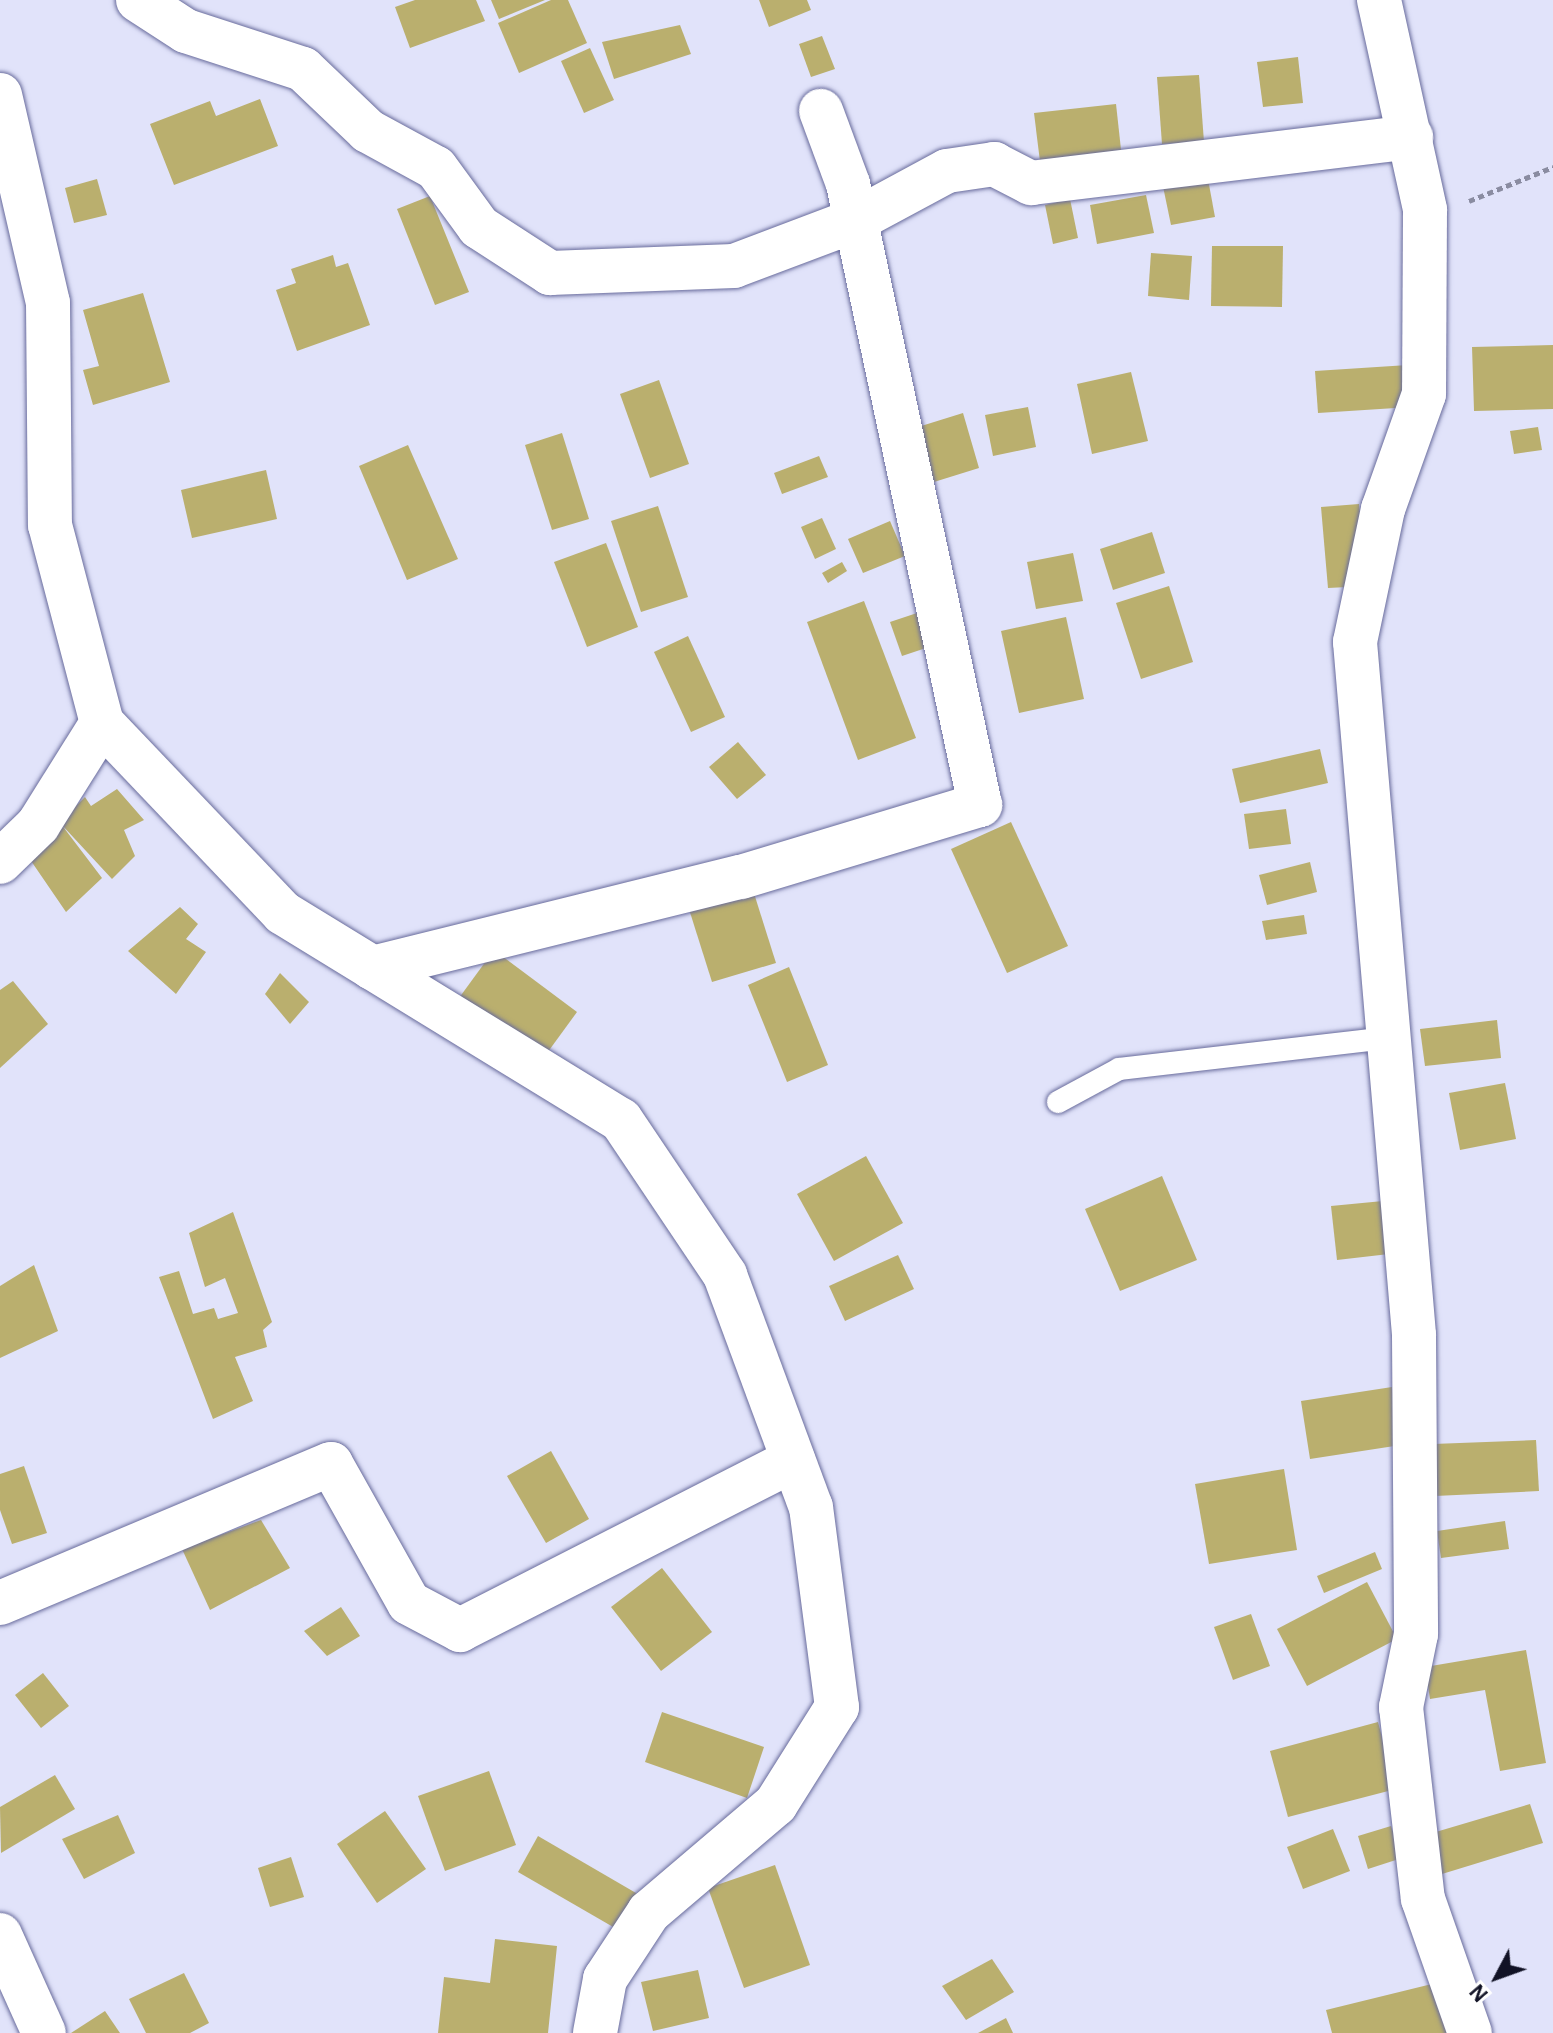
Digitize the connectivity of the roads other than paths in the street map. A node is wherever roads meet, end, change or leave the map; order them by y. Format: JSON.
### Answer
{"nodes":[{"id":1,"x":138,"y":0,"type":"edge"},
{"id":2,"x":1379,"y":0,"type":"edge"},
{"id":3,"x":0,"y":95,"type":"edge"},
{"id":4,"x":821,"y":111,"type":"dead end"},
{"id":5,"x":1411,"y":137,"type":"junction"},
{"id":6,"x":856,"y":220,"type":"junction"},
{"id":7,"x":102,"y":723,"type":"junction"},
{"id":8,"x":0,"y":862,"type":"edge"},
{"id":9,"x":372,"y":968,"type":"junction"},
{"id":10,"x":1388,"y":1038,"type":"junction"},
{"id":11,"x":1058,"y":1102,"type":"dead end"},
{"id":12,"x":793,"y":1460,"type":"junction"},
{"id":13,"x":0,"y":1603,"type":"edge"},
{"id":14,"x":0,"y":1935,"type":"edge"},
{"id":15,"x":44,"y":2033,"type":"edge"},
{"id":16,"x":595,"y":2033,"type":"edge"},
{"id":17,"x":1470,"y":2033,"type":"edge"}],
"edges":[{"from":1,"to":6,"type":"street"},
{"from":2,"to":5,"type":"street"},
{"from":3,"to":7,"type":"street"},
{"from":4,"to":6,"type":"street"},
{"from":5,"to":6,"type":"street"},
{"from":5,"to":10,"type":"street"},
{"from":6,"to":9,"type":"street"},
{"from":7,"to":8,"type":"street"},
{"from":7,"to":9,"type":"street"},
{"from":9,"to":12,"type":"street"},
{"from":10,"to":11,"type":"lane"},
{"from":10,"to":17,"type":"street"},
{"from":12,"to":13,"type":"street"},
{"from":12,"to":16,"type":"street"},
{"from":14,"to":15,"type":"street"}]}
